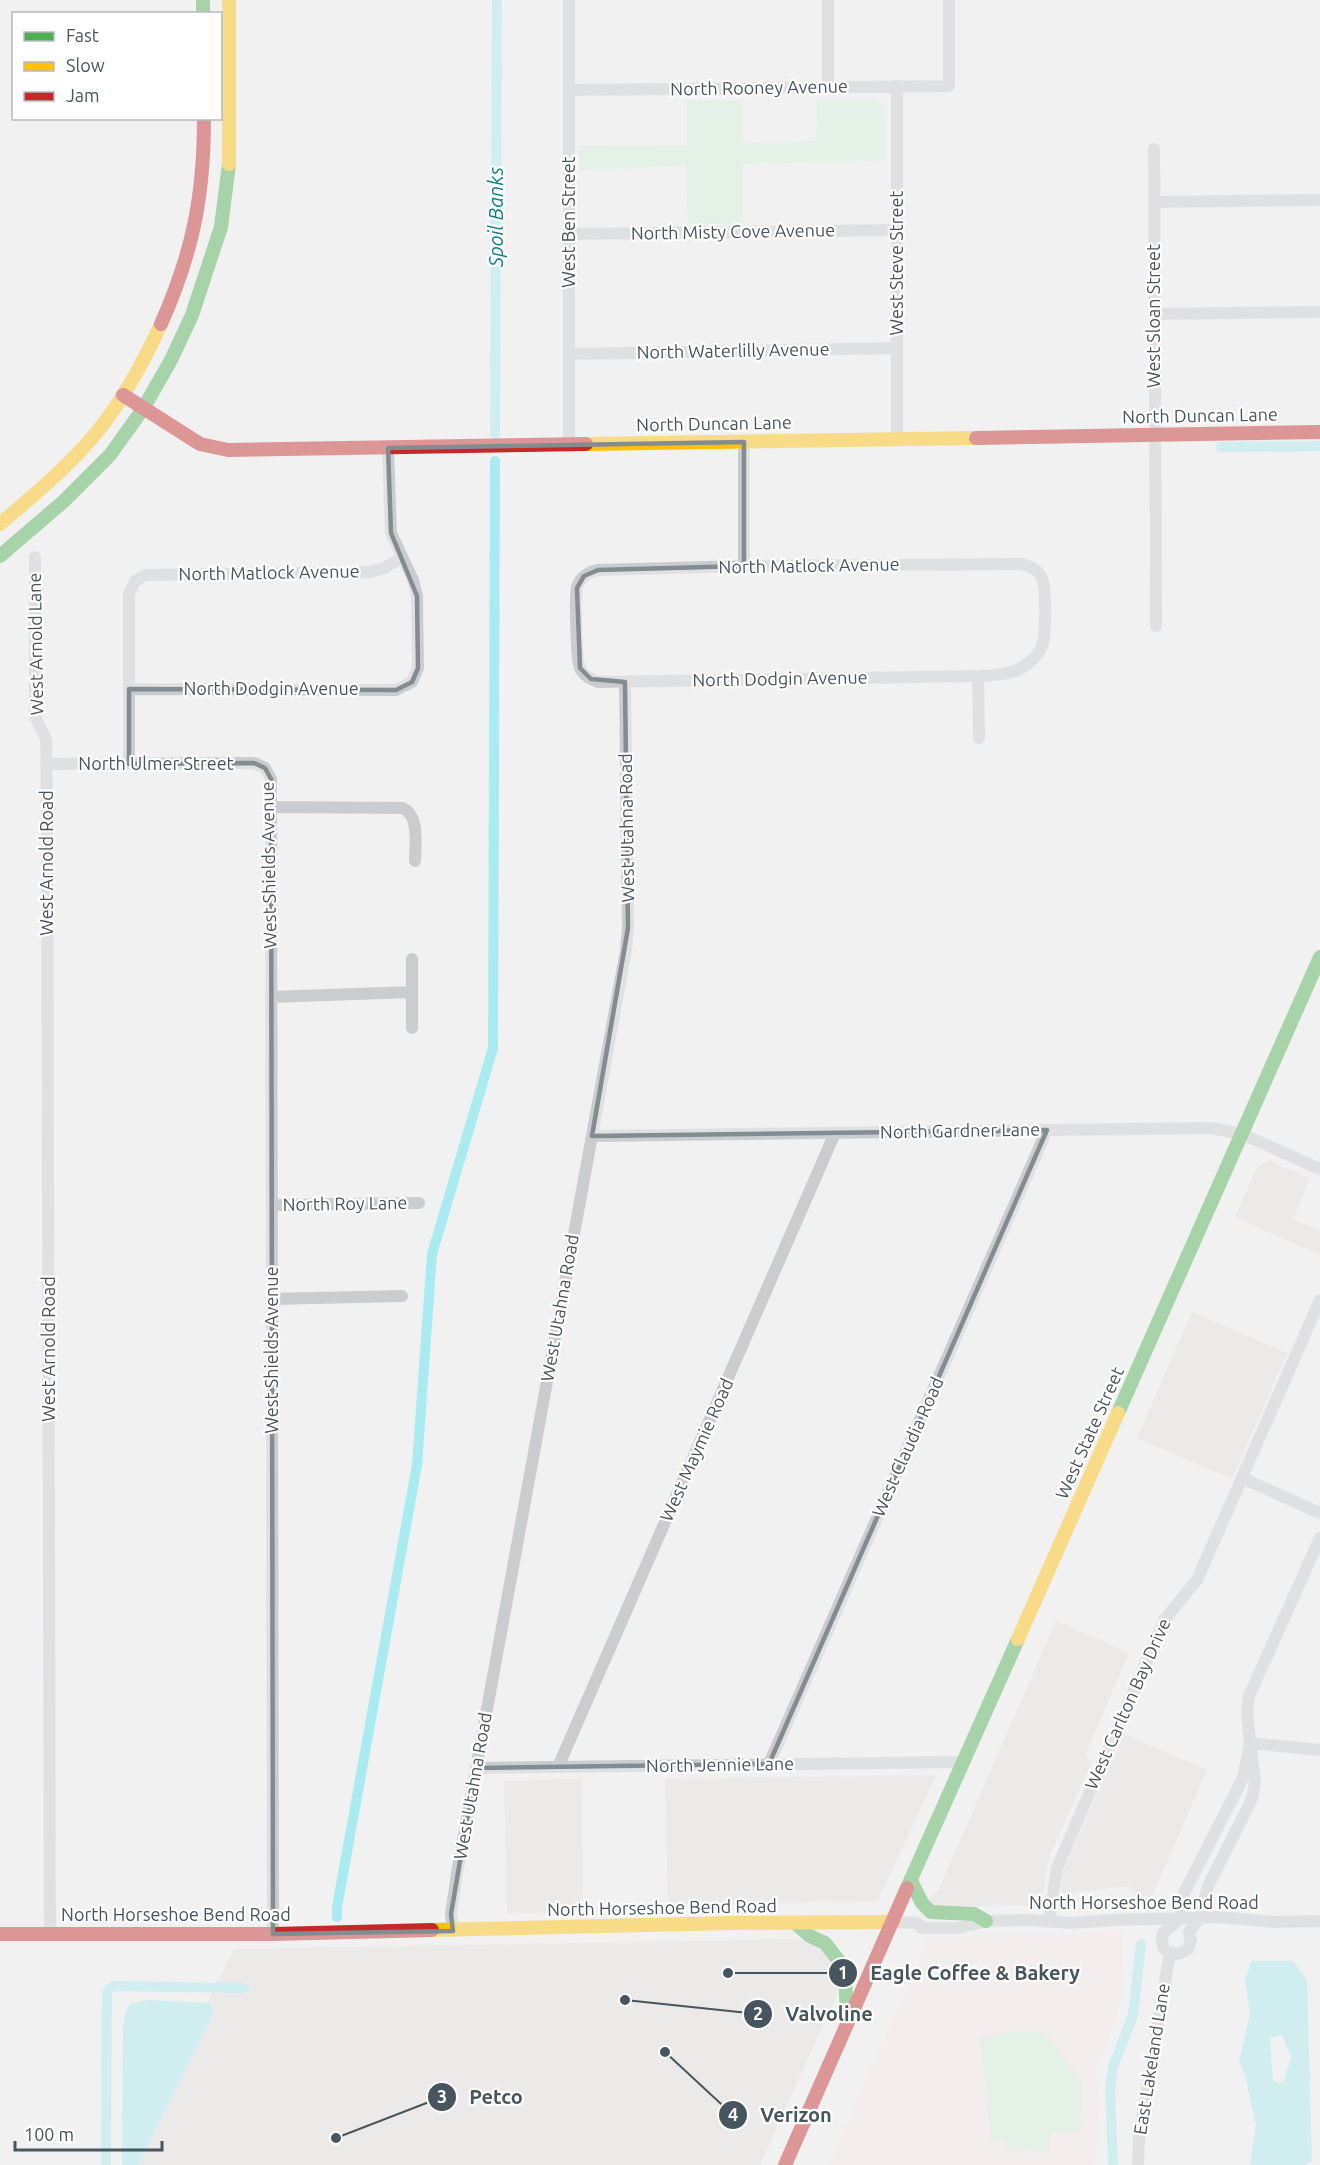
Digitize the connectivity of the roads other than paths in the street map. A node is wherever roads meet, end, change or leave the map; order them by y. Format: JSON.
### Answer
{"nodes":[{"id":1,"x":229,"y":0,"type":"edge"},
{"id":2,"x":569,"y":0,"type":"edge"},
{"id":3,"x":828,"y":0,"type":"edge"},
{"id":4,"x":949,"y":0,"type":"edge"},
{"id":5,"x":897,"y":86,"type":"junction"},
{"id":6,"x":828,"y":87,"type":"junction"},
{"id":7,"x":568,"y":90,"type":"junction"},
{"id":8,"x":204,"y":120,"type":"edge"},
{"id":9,"x":1154,"y":149,"type":"dead end"},
{"id":10,"x":1320,"y":200,"type":"edge"},
{"id":11,"x":1154,"y":202,"type":"junction"},
{"id":12,"x":897,"y":230,"type":"junction"},
{"id":13,"x":569,"y":234,"type":"junction"},
{"id":14,"x":1320,"y":312,"type":"edge"},
{"id":15,"x":1155,"y":314,"type":"junction"},
{"id":16,"x":897,"y":348,"type":"junction"},
{"id":17,"x":569,"y":354,"type":"junction"},
{"id":18,"x":123,"y":395,"type":"junction"},
{"id":19,"x":143,"y":409,"type":"junction"},
{"id":20,"x":1320,"y":432,"type":"edge"},
{"id":21,"x":1155,"y":435,"type":"junction"},
{"id":22,"x":897,"y":439,"type":"junction"},
{"id":23,"x":744,"y":442,"type":"junction"},
{"id":24,"x":570,"y":445,"type":"junction"},
{"id":25,"x":388,"y":448,"type":"junction"},
{"id":26,"x":0,"y":524,"type":"edge"},
{"id":27,"x":0,"y":556,"type":"edge"},
{"id":28,"x":35,"y":557,"type":"dead end"},
{"id":29,"x":402,"y":558,"type":"junction"},
{"id":30,"x":744,"y":566,"type":"junction"},
{"id":31,"x":1035,"y":569,"type":"joint"},
{"id":32,"x":1156,"y":626,"type":"dead end"},
{"id":33,"x":584,"y":674,"type":"joint"},
{"id":34,"x":978,"y":676,"type":"junction"},
{"id":35,"x":625,"y":682,"type":"junction"},
{"id":36,"x":129,"y":689,"type":"junction"},
{"id":37,"x":979,"y":738,"type":"dead end"},
{"id":38,"x":46,"y":764,"type":"junction"},
{"id":39,"x":129,"y":764,"type":"junction"},
{"id":40,"x":265,"y":768,"type":"joint"},
{"id":41,"x":271,"y":807,"type":"junction"},
{"id":42,"x":415,"y":861,"type":"dead end"},
{"id":43,"x":1320,"y":957,"type":"edge"},
{"id":44,"x":412,"y":958,"type":"dead end"},
{"id":45,"x":412,"y":992,"type":"junction"},
{"id":46,"x":271,"y":997,"type":"junction"},
{"id":47,"x":412,"y":1029,"type":"dead end"},
{"id":48,"x":1047,"y":1130,"type":"junction"},
{"id":49,"x":836,"y":1133,"type":"junction"},
{"id":50,"x":1242,"y":1134,"type":"junction"},
{"id":51,"x":592,"y":1136,"type":"junction"},
{"id":52,"x":1320,"y":1169,"type":"edge"},
{"id":53,"x":419,"y":1203,"type":"dead end"},
{"id":54,"x":272,"y":1205,"type":"junction"},
{"id":55,"x":402,"y":1296,"type":"dead end"},
{"id":56,"x":272,"y":1299,"type":"junction"},
{"id":57,"x":1320,"y":1300,"type":"edge"},
{"id":58,"x":1242,"y":1478,"type":"junction"},
{"id":59,"x":1320,"y":1513,"type":"edge"},
{"id":60,"x":1320,"y":1538,"type":"edge"},
{"id":61,"x":1250,"y":1743,"type":"junction"},
{"id":62,"x":1320,"y":1750,"type":"edge"},
{"id":63,"x":964,"y":1762,"type":"junction"},
{"id":64,"x":769,"y":1764,"type":"junction"},
{"id":65,"x":558,"y":1767,"type":"junction"},
{"id":66,"x":477,"y":1768,"type":"junction"},
{"id":67,"x":911,"y":1881,"type":"junction"},
{"id":68,"x":1200,"y":1918,"type":"junction"},
{"id":69,"x":1180,"y":1919,"type":"junction"},
{"id":70,"x":986,"y":1921,"type":"junction"},
{"id":71,"x":1049,"y":1921,"type":"junction"},
{"id":72,"x":1320,"y":1921,"type":"edge"},
{"id":73,"x":894,"y":1922,"type":"junction"},
{"id":74,"x":795,"y":1923,"type":"junction"},
{"id":75,"x":453,"y":1931,"type":"junction"},
{"id":76,"x":50,"y":1933,"type":"junction"},
{"id":77,"x":0,"y":1934,"type":"edge"},
{"id":78,"x":273,"y":1934,"type":"junction"},
{"id":79,"x":1170,"y":1953,"type":"junction"},
{"id":80,"x":848,"y":2026,"type":"junction"},
{"id":81,"x":785,"y":2165,"type":"edge"},
{"id":82,"x":1138,"y":2165,"type":"edge"}],
"edges":[{"from":1,"to":19,"type":"street"},
{"from":2,"to":7,"type":"street","name":"West Ben Street"},
{"from":3,"to":6,"type":"street"},
{"from":4,"to":5,"type":"street","name":"North Rooney Avenue"},
{"from":5,"to":6,"type":"street","name":"North Rooney Avenue"},
{"from":5,"to":12,"type":"street","name":"West Steve Street"},
{"from":6,"to":7,"type":"street","name":"North Rooney Avenue"},
{"from":7,"to":13,"type":"street","name":"West Ben Street"},
{"from":8,"to":18,"type":"street"},
{"from":9,"to":11,"type":"street","name":"West Sloan Street"},
{"from":10,"to":11,"type":"street"},
{"from":11,"to":15,"type":"street","name":"West Sloan Street"},
{"from":12,"to":13,"type":"street","name":"North Misty Cove Avenue"},
{"from":12,"to":16,"type":"street","name":"West Steve Street"},
{"from":13,"to":17,"type":"street","name":"West Ben Street"},
{"from":14,"to":15,"type":"street"},
{"from":15,"to":21,"type":"street","name":"West Sloan Street"},
{"from":16,"to":17,"type":"street","name":"North Waterlilly Avenue"},
{"from":16,"to":22,"type":"street","name":"West Steve Street"},
{"from":17,"to":24,"type":"street","name":"West Ben Street"},
{"from":18,"to":19,"type":"street","name":"North Duncan Lane"},
{"from":18,"to":26,"type":"street"},
{"from":19,"to":25,"type":"street","name":"North Duncan Lane"},
{"from":19,"to":27,"type":"street"},
{"from":20,"to":21,"type":"street","name":"North Duncan Lane"},
{"from":21,"to":22,"type":"street","name":"North Duncan Lane"},
{"from":21,"to":32,"type":"street","name":"West Sloan Street"},
{"from":22,"to":23,"type":"street","name":"North Duncan Lane"},
{"from":23,"to":24,"type":"street","name":"North Duncan Lane"},
{"from":23,"to":30,"type":"street"},
{"from":24,"to":25,"type":"street","name":"North Duncan Lane"},
{"from":25,"to":29,"type":"street"},
{"from":28,"to":38,"type":"street","name":"West Arnold Lane"},
{"from":29,"to":36,"type":"street","name":"North Matlock Avenue"},
{"from":29,"to":36,"type":"street","name":"North Dodgin Avenue"},
{"from":30,"to":31,"type":"street","name":"North Matlock Avenue"},
{"from":30,"to":33,"type":"street","name":"North Matlock Avenue"},
{"from":31,"to":34,"type":"street","name":"North Dodgin Avenue"},
{"from":33,"to":35,"type":"street","name":"North Dodgin Avenue"},
{"from":34,"to":35,"type":"street","name":"North Dodgin Avenue"},
{"from":34,"to":37,"type":"street"},
{"from":35,"to":51,"type":"street","name":"West Utahna Road"},
{"from":36,"to":39,"type":"street"},
{"from":38,"to":39,"type":"street","name":"North Ulmer Street"},
{"from":38,"to":76,"type":"street","name":"West Arnold Road"},
{"from":39,"to":40,"type":"street","name":"North Ulmer Street"},
{"from":40,"to":41,"type":"street","name":"West Shields Avenue"},
{"from":41,"to":42,"type":"street"},
{"from":41,"to":46,"type":"street","name":"West Shields Avenue"},
{"from":43,"to":50,"type":"street","name":"West State Street"},
{"from":44,"to":45,"type":"street"},
{"from":45,"to":46,"type":"street"},
{"from":45,"to":47,"type":"street"},
{"from":46,"to":54,"type":"street","name":"West Shields Avenue"},
{"from":48,"to":49,"type":"street","name":"North Gardner Lane"},
{"from":48,"to":50,"type":"street","name":"North Gardner Lane"},
{"from":48,"to":64,"type":"street","name":"West Claudia Road"},
{"from":49,"to":51,"type":"street","name":"North Gardner Lane"},
{"from":49,"to":65,"type":"street","name":"West Maymie Road"},
{"from":50,"to":52,"type":"street","name":"North Gardner Lane"},
{"from":50,"to":63,"type":"street","name":"West State Street"},
{"from":51,"to":66,"type":"street","name":"West Utahna Road"},
{"from":53,"to":54,"type":"street","name":"North Roy Lane"},
{"from":54,"to":56,"type":"street","name":"West Shields Avenue"},
{"from":55,"to":56,"type":"street"},
{"from":56,"to":78,"type":"street","name":"West Shields Avenue"},
{"from":57,"to":58,"type":"street","name":"West Carlton Bay Drive"},
{"from":58,"to":59,"type":"street"},
{"from":58,"to":71,"type":"street","name":"West Carlton Bay Drive"},
{"from":60,"to":61,"type":"street"},
{"from":61,"to":62,"type":"street"},
{"from":61,"to":68,"type":"street"},
{"from":61,"to":69,"type":"street"},
{"from":63,"to":64,"type":"street","name":"North Jennie Lane"},
{"from":63,"to":67,"type":"street","name":"West State Street"},
{"from":64,"to":65,"type":"street","name":"North Jennie Lane"},
{"from":65,"to":66,"type":"street","name":"North Jennie Lane"},
{"from":66,"to":75,"type":"street","name":"West Utahna Road"},
{"from":67,"to":70,"type":"street"},
{"from":67,"to":73,"type":"street","name":"West State Street"},
{"from":68,"to":69,"type":"street","name":"North Horseshoe Bend Road"},
{"from":68,"to":72,"type":"street","name":"North Horseshoe Bend Road"},
{"from":68,"to":79,"type":"street"},
{"from":69,"to":71,"type":"street","name":"North Horseshoe Bend Road"},
{"from":69,"to":79,"type":"street","name":"East Lakeland Lane"},
{"from":70,"to":71,"type":"street","name":"North Horseshoe Bend Road"},
{"from":70,"to":73,"type":"street","name":"North Horseshoe Bend Road"},
{"from":73,"to":74,"type":"street","name":"North Horseshoe Bend Road"},
{"from":73,"to":80,"type":"street","name":"West State Street"},
{"from":74,"to":75,"type":"street","name":"North Horseshoe Bend Road"},
{"from":74,"to":80,"type":"street"},
{"from":75,"to":78,"type":"street","name":"North Horseshoe Bend Road"},
{"from":76,"to":77,"type":"street","name":"North Horseshoe Bend Road"},
{"from":76,"to":78,"type":"street","name":"North Horseshoe Bend Road"},
{"from":79,"to":82,"type":"street","name":"East Lakeland Lane"},
{"from":80,"to":81,"type":"street","name":"West State Street"}]}
